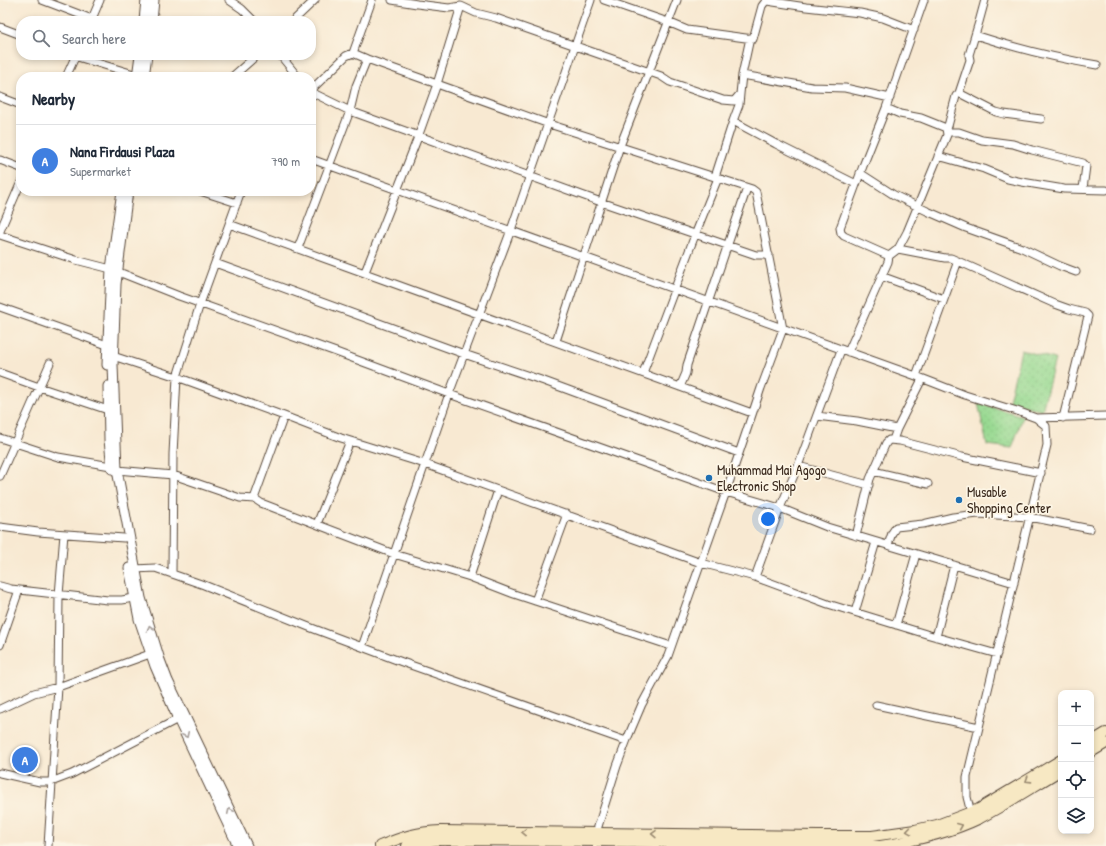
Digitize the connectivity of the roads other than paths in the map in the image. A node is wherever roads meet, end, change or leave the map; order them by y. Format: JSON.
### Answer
{"nodes":[{"id":1,"x":42,"y":0,"type":"edge"},
{"id":2,"x":100,"y":0,"type":"edge"},
{"id":3,"x":146,"y":0,"type":"edge"},
{"id":4,"x":154,"y":0,"type":"edge"},
{"id":5,"x":229,"y":0,"type":"edge"},
{"id":6,"x":315,"y":0,"type":"edge"},
{"id":7,"x":372,"y":0,"type":"edge"},
{"id":8,"x":392,"y":0,"type":"edge"},
{"id":9,"x":591,"y":0,"type":"edge"},
{"id":10,"x":604,"y":0,"type":"edge"},
{"id":11,"x":676,"y":0,"type":"edge"},
{"id":12,"x":924,"y":0,"type":"edge"},
{"id":13,"x":985,"y":0,"type":"edge"},
{"id":14,"x":765,"y":1,"type":"edge"},
{"id":15,"x":461,"y":6,"type":"junction"},
{"id":16,"x":83,"y":16,"type":"edge"},
{"id":17,"x":94,"y":16,"type":"edge"},
{"id":18,"x":144,"y":16,"type":"edge"},
{"id":19,"x":152,"y":16,"type":"edge"},
{"id":20,"x":249,"y":16,"type":"edge"},
{"id":21,"x":298,"y":16,"type":"edge"},
{"id":22,"x":668,"y":22,"type":"junction"},
{"id":23,"x":0,"y":27,"type":"edge"},
{"id":24,"x":914,"y":30,"type":"junction"},
{"id":25,"x":16,"y":33,"type":"edge"},
{"id":26,"x":976,"y":35,"type":"junction"},
{"id":27,"x":750,"y":38,"type":"junction"},
{"id":28,"x":575,"y":46,"type":"junction"},
{"id":29,"x":353,"y":53,"type":"junction"},
{"id":30,"x":367,"y":59,"type":"junction"},
{"id":31,"x":72,"y":60,"type":"edge"},
{"id":32,"x":87,"y":60,"type":"edge"},
{"id":33,"x":140,"y":60,"type":"edge"},
{"id":34,"x":145,"y":60,"type":"edge"},
{"id":35,"x":251,"y":60,"type":"edge"},
{"id":36,"x":284,"y":60,"type":"edge"},
{"id":37,"x":1097,"y":65,"type":"dead end"},
{"id":38,"x":68,"y":72,"type":"edge"},
{"id":39,"x":127,"y":72,"type":"edge"},
{"id":40,"x":140,"y":72,"type":"edge"},
{"id":41,"x":141,"y":72,"type":"edge"},
{"id":42,"x":238,"y":72,"type":"edge"},
{"id":43,"x":294,"y":72,"type":"edge"},
{"id":44,"x":649,"y":72,"type":"junction"},
{"id":45,"x":742,"y":76,"type":"junction"},
{"id":46,"x":437,"y":84,"type":"junction"},
{"id":47,"x":316,"y":86,"type":"edge"},
{"id":48,"x":959,"y":93,"type":"junction"},
{"id":49,"x":316,"y":94,"type":"edge"},
{"id":50,"x":740,"y":94,"type":"junction"},
{"id":51,"x":0,"y":97,"type":"edge"},
{"id":52,"x":890,"y":98,"type":"junction"},
{"id":53,"x":16,"y":103,"type":"edge"},
{"id":54,"x":886,"y":108,"type":"junction"},
{"id":55,"x":350,"y":111,"type":"junction"},
{"id":56,"x":1041,"y":118,"type":"dead end"},
{"id":57,"x":733,"y":121,"type":"junction"},
{"id":58,"x":549,"y":124,"type":"junction"},
{"id":59,"x":947,"y":130,"type":"junction"},
{"id":60,"x":418,"y":136,"type":"junction"},
{"id":61,"x":620,"y":146,"type":"junction"},
{"id":62,"x":938,"y":156,"type":"junction"},
{"id":63,"x":0,"y":160,"type":"edge"},
{"id":64,"x":316,"y":161,"type":"edge"},
{"id":65,"x":328,"y":165,"type":"junction"},
{"id":66,"x":16,"y":166,"type":"edge"},
{"id":67,"x":860,"y":173,"type":"junction"},
{"id":68,"x":530,"y":176,"type":"junction"},
{"id":69,"x":716,"y":178,"type":"junction"},
{"id":70,"x":856,"y":184,"type":"junction"},
{"id":71,"x":747,"y":188,"type":"junction"},
{"id":72,"x":1083,"y":189,"type":"junction"},
{"id":73,"x":398,"y":190,"type":"junction"},
{"id":74,"x":1102,"y":190,"type":"edge"},
{"id":75,"x":16,"y":194,"type":"edge"},
{"id":76,"x":122,"y":196,"type":"edge"},
{"id":77,"x":127,"y":196,"type":"edge"},
{"id":78,"x":215,"y":196,"type":"edge"},
{"id":79,"x":239,"y":196,"type":"edge"},
{"id":80,"x":601,"y":202,"type":"junction"},
{"id":81,"x":237,"y":203,"type":"junction"},
{"id":82,"x":917,"y":207,"type":"junction"},
{"id":83,"x":229,"y":224,"type":"junction"},
{"id":84,"x":510,"y":230,"type":"junction"},
{"id":85,"x":0,"y":231,"type":"edge"},
{"id":86,"x":0,"y":235,"type":"edge"},
{"id":87,"x":694,"y":235,"type":"junction"},
{"id":88,"x":728,"y":246,"type":"junction"},
{"id":89,"x":298,"y":248,"type":"junction"},
{"id":90,"x":898,"y":249,"type":"junction"},
{"id":91,"x":768,"y":255,"type":"junction"},
{"id":92,"x":889,"y":256,"type":"junction"},
{"id":93,"x":584,"y":257,"type":"junction"},
{"id":94,"x":958,"y":261,"type":"junction"},
{"id":95,"x":215,"y":263,"type":"junction"},
{"id":96,"x":114,"y":271,"type":"junction"},
{"id":97,"x":366,"y":272,"type":"junction"},
{"id":98,"x":1076,"y":272,"type":"dead end"},
{"id":99,"x":881,"y":276,"type":"junction"},
{"id":100,"x":674,"y":290,"type":"junction"},
{"id":101,"x":944,"y":299,"type":"junction"},
{"id":102,"x":708,"y":302,"type":"junction"},
{"id":103,"x":200,"y":304,"type":"junction"},
{"id":104,"x":0,"y":307,"type":"edge"},
{"id":105,"x":478,"y":314,"type":"junction"},
{"id":106,"x":783,"y":329,"type":"junction"},
{"id":107,"x":556,"y":342,"type":"junction"},
{"id":108,"x":107,"y":345,"type":"junction"},
{"id":109,"x":845,"y":351,"type":"junction"},
{"id":110,"x":464,"y":354,"type":"junction"},
{"id":111,"x":113,"y":356,"type":"junction"},
{"id":112,"x":50,"y":363,"type":"dead end"},
{"id":113,"x":0,"y":373,"type":"edge"},
{"id":114,"x":643,"y":373,"type":"junction"},
{"id":115,"x":177,"y":377,"type":"junction"},
{"id":116,"x":919,"y":378,"type":"junction"},
{"id":117,"x":39,"y":387,"type":"junction"},
{"id":118,"x":680,"y":387,"type":"junction"},
{"id":119,"x":449,"y":394,"type":"junction"},
{"id":120,"x":108,"y":410,"type":"junction"},
{"id":121,"x":752,"y":412,"type":"junction"},
{"id":122,"x":284,"y":416,"type":"junction"},
{"id":123,"x":817,"y":416,"type":"junction"},
{"id":124,"x":1106,"y":416,"type":"edge"},
{"id":125,"x":1036,"y":418,"type":"junction"},
{"id":126,"x":1063,"y":418,"type":"junction"},
{"id":127,"x":896,"y":429,"type":"junction"},
{"id":128,"x":0,"y":438,"type":"edge"},
{"id":129,"x":893,"y":440,"type":"junction"},
{"id":130,"x":350,"y":441,"type":"junction"},
{"id":131,"x":14,"y":443,"type":"junction"},
{"id":132,"x":739,"y":453,"type":"junction"},
{"id":133,"x":425,"y":464,"type":"junction"},
{"id":134,"x":798,"y":466,"type":"junction"},
{"id":135,"x":114,"y":468,"type":"junction"},
{"id":136,"x":873,"y":471,"type":"junction"},
{"id":137,"x":1041,"y":473,"type":"junction"},
{"id":138,"x":173,"y":475,"type":"junction"},
{"id":139,"x":0,"y":476,"type":"edge"},
{"id":140,"x":928,"y":484,"type":"dead end"},
{"id":141,"x":869,"y":485,"type":"junction"},
{"id":142,"x":498,"y":490,"type":"junction"},
{"id":143,"x":726,"y":492,"type":"junction"},
{"id":144,"x":255,"y":499,"type":"junction"},
{"id":145,"x":780,"y":508,"type":"junction"},
{"id":146,"x":567,"y":514,"type":"junction"},
{"id":147,"x":1030,"y":517,"type":"junction"},
{"id":148,"x":317,"y":524,"type":"junction"},
{"id":149,"x":0,"y":527,"type":"edge"},
{"id":150,"x":1090,"y":529,"type":"dead end"},
{"id":151,"x":64,"y":534,"type":"junction"},
{"id":152,"x":856,"y":536,"type":"junction"},
{"id":153,"x":124,"y":538,"type":"junction"},
{"id":154,"x":876,"y":542,"type":"junction"},
{"id":155,"x":888,"y":545,"type":"junction"},
{"id":156,"x":394,"y":554,"type":"junction"},
{"id":157,"x":916,"y":554,"type":"junction"},
{"id":158,"x":701,"y":563,"type":"junction"},
{"id":159,"x":954,"y":565,"type":"junction"},
{"id":160,"x":135,"y":569,"type":"junction"},
{"id":161,"x":172,"y":574,"type":"junction"},
{"id":162,"x":470,"y":577,"type":"junction"},
{"id":163,"x":755,"y":577,"type":"junction"},
{"id":164,"x":1014,"y":584,"type":"junction"},
{"id":165,"x":0,"y":586,"type":"edge"},
{"id":166,"x":18,"y":590,"type":"junction"},
{"id":167,"x":59,"y":595,"type":"junction"},
{"id":168,"x":134,"y":598,"type":"junction"},
{"id":169,"x":535,"y":601,"type":"junction"},
{"id":170,"x":855,"y":612,"type":"junction"},
{"id":171,"x":896,"y":625,"type":"junction"},
{"id":172,"x":936,"y":637,"type":"junction"},
{"id":173,"x":0,"y":645,"type":"edge"},
{"id":174,"x":671,"y":646,"type":"junction"},
{"id":175,"x":362,"y":647,"type":"junction"},
{"id":176,"x":150,"y":654,"type":"junction"},
{"id":177,"x":997,"y":654,"type":"junction"},
{"id":178,"x":58,"y":687,"type":"junction"},
{"id":179,"x":876,"y":705,"type":"dead end"},
{"id":180,"x":0,"y":709,"type":"edge"},
{"id":181,"x":178,"y":719,"type":"junction"},
{"id":182,"x":979,"y":727,"type":"junction"},
{"id":183,"x":1106,"y":733,"type":"edge"},
{"id":184,"x":1094,"y":740,"type":"edge"},
{"id":185,"x":626,"y":741,"type":"junction"},
{"id":186,"x":1106,"y":743,"type":"edge"},
{"id":187,"x":1094,"y":750,"type":"edge"},
{"id":188,"x":1058,"y":762,"type":"edge"},
{"id":189,"x":1058,"y":772,"type":"edge"},
{"id":190,"x":0,"y":773,"type":"edge"},
{"id":191,"x":51,"y":782,"type":"junction"},
{"id":192,"x":971,"y":813,"type":"junction"},
{"id":193,"x":596,"y":833,"type":"junction"},
{"id":194,"x":478,"y":844,"type":"edge"},
{"id":195,"x":48,"y":846,"type":"edge"},
{"id":196,"x":238,"y":846,"type":"edge"},
{"id":197,"x":247,"y":846,"type":"edge"},
{"id":198,"x":380,"y":846,"type":"edge"},
{"id":199,"x":406,"y":846,"type":"edge"},
{"id":200,"x":855,"y":846,"type":"edge"}],
"edges":[{"from":1,"to":16,"type":"street"},
{"from":2,"to":17,"type":"street"},
{"from":3,"to":18,"type":"street"},
{"from":4,"to":19,"type":"street"},
{"from":5,"to":20,"type":"street"},
{"from":6,"to":21,"type":"street"},
{"from":7,"to":29,"type":"street"},
{"from":8,"to":15,"type":"street"},
{"from":9,"to":28,"type":"street"},
{"from":10,"to":22,"type":"street"},
{"from":11,"to":22,"type":"street"},
{"from":12,"to":24,"type":"street"},
{"from":13,"to":26,"type":"street"},
{"from":14,"to":24,"type":"street"},
{"from":14,"to":27,"type":"street"},
{"from":15,"to":28,"type":"street"},
{"from":15,"to":46,"type":"street"},
{"from":22,"to":27,"type":"street"},
{"from":22,"to":44,"type":"street"},
{"from":23,"to":25,"type":"street"},
{"from":24,"to":52,"type":"street"},
{"from":26,"to":37,"type":"street"},
{"from":26,"to":48,"type":"street"},
{"from":27,"to":45,"type":"street"},
{"from":28,"to":44,"type":"street"},
{"from":28,"to":58,"type":"street"},
{"from":29,"to":30,"type":"street"},
{"from":29,"to":47,"type":"street"},
{"from":30,"to":46,"type":"street"},
{"from":30,"to":55,"type":"street"},
{"from":31,"to":38,"type":"street"},
{"from":32,"to":39,"type":"street"},
{"from":33,"to":40,"type":"street"},
{"from":34,"to":41,"type":"street"},
{"from":35,"to":42,"type":"street"},
{"from":36,"to":43,"type":"street"},
{"from":44,"to":50,"type":"street"},
{"from":44,"to":61,"type":"street"},
{"from":45,"to":50,"type":"street"},
{"from":45,"to":52,"type":"street"},
{"from":46,"to":58,"type":"street"},
{"from":46,"to":60,"type":"street"},
{"from":48,"to":56,"type":"street"},
{"from":48,"to":59,"type":"street"},
{"from":49,"to":55,"type":"street"},
{"from":50,"to":57,"type":"street"},
{"from":51,"to":53,"type":"street"},
{"from":52,"to":54,"type":"street"},
{"from":54,"to":59,"type":"street"},
{"from":54,"to":67,"type":"street"},
{"from":55,"to":60,"type":"street"},
{"from":55,"to":65,"type":"street"},
{"from":57,"to":69,"type":"street"},
{"from":57,"to":70,"type":"street"},
{"from":58,"to":61,"type":"street"},
{"from":58,"to":68,"type":"street"},
{"from":59,"to":62,"type":"street"},
{"from":59,"to":72,"type":"street"},
{"from":60,"to":68,"type":"street"},
{"from":60,"to":73,"type":"street"},
{"from":61,"to":69,"type":"street"},
{"from":61,"to":80,"type":"street"},
{"from":62,"to":72,"type":"street"},
{"from":62,"to":82,"type":"street"},
{"from":63,"to":66,"type":"street"},
{"from":64,"to":65,"type":"street"},
{"from":65,"to":73,"type":"street"},
{"from":65,"to":89,"type":"street"},
{"from":67,"to":70,"type":"street"},
{"from":67,"to":82,"type":"street"},
{"from":68,"to":80,"type":"street"},
{"from":68,"to":84,"type":"street"},
{"from":69,"to":71,"type":"street"},
{"from":69,"to":87,"type":"street"},
{"from":70,"to":92,"type":"street"},
{"from":71,"to":88,"type":"street"},
{"from":71,"to":91,"type":"street"},
{"from":72,"to":74,"type":"street"},
{"from":73,"to":84,"type":"street"},
{"from":73,"to":97,"type":"street"},
{"from":75,"to":85,"type":"street"},
{"from":76,"to":96,"type":"street"},
{"from":77,"to":96,"type":"street"},
{"from":78,"to":81,"type":"street"},
{"from":79,"to":81,"type":"street"},
{"from":80,"to":87,"type":"street"},
{"from":80,"to":93,"type":"street"},
{"from":81,"to":83,"type":"street"},
{"from":82,"to":90,"type":"street"},
{"from":82,"to":98,"type":"street"},
{"from":83,"to":89,"type":"street"},
{"from":83,"to":95,"type":"street"},
{"from":84,"to":93,"type":"street"},
{"from":84,"to":105,"type":"street"},
{"from":86,"to":96,"type":"street"},
{"from":87,"to":88,"type":"street"},
{"from":87,"to":100,"type":"street"},
{"from":88,"to":91,"type":"street"},
{"from":88,"to":102,"type":"street"},
{"from":89,"to":97,"type":"street"},
{"from":90,"to":92,"type":"street"},
{"from":90,"to":94,"type":"street"},
{"from":91,"to":106,"type":"street"},
{"from":92,"to":99,"type":"street"},
{"from":93,"to":100,"type":"street"},
{"from":93,"to":107,"type":"street"},
{"from":94,"to":101,"type":"street"},
{"from":94,"to":126,"type":"street"},
{"from":95,"to":103,"type":"street"},
{"from":95,"to":110,"type":"street"},
{"from":96,"to":103,"type":"street"},
{"from":96,"to":108,"type":"street"},
{"from":96,"to":111,"type":"street"},
{"from":97,"to":105,"type":"street"},
{"from":99,"to":101,"type":"street"},
{"from":99,"to":109,"type":"street"},
{"from":100,"to":102,"type":"street"},
{"from":100,"to":114,"type":"street"},
{"from":101,"to":116,"type":"street"},
{"from":102,"to":106,"type":"street"},
{"from":102,"to":118,"type":"street"},
{"from":103,"to":115,"type":"street"},
{"from":103,"to":119,"type":"street"},
{"from":104,"to":108,"type":"street"},
{"from":105,"to":107,"type":"street"},
{"from":105,"to":110,"type":"street"},
{"from":106,"to":109,"type":"street"},
{"from":106,"to":121,"type":"street"},
{"from":107,"to":114,"type":"street"},
{"from":108,"to":120,"type":"street"},
{"from":109,"to":116,"type":"street"},
{"from":109,"to":123,"type":"street"},
{"from":110,"to":119,"type":"street"},
{"from":110,"to":132,"type":"street"},
{"from":111,"to":115,"type":"street"},
{"from":111,"to":135,"type":"street"},
{"from":112,"to":117,"type":"street"},
{"from":113,"to":117,"type":"street"},
{"from":114,"to":118,"type":"street"},
{"from":115,"to":122,"type":"street"},
{"from":115,"to":138,"type":"street"},
{"from":116,"to":125,"type":"street"},
{"from":116,"to":127,"type":"street"},
{"from":117,"to":120,"type":"street"},
{"from":117,"to":131,"type":"street"},
{"from":118,"to":121,"type":"street"},
{"from":119,"to":133,"type":"street"},
{"from":119,"to":143,"type":"street"},
{"from":120,"to":135,"type":"street"},
{"from":121,"to":132,"type":"street"},
{"from":122,"to":130,"type":"street"},
{"from":122,"to":144,"type":"street"},
{"from":123,"to":127,"type":"street"},
{"from":123,"to":134,"type":"street"},
{"from":124,"to":126,"type":"street"},
{"from":125,"to":126,"type":"street"},
{"from":125,"to":137,"type":"street"},
{"from":127,"to":129,"type":"street"},
{"from":128,"to":131,"type":"street"},
{"from":129,"to":136,"type":"street"},
{"from":129,"to":137,"type":"street"},
{"from":130,"to":133,"type":"street"},
{"from":130,"to":148,"type":"street"},
{"from":131,"to":135,"type":"street"},
{"from":131,"to":139,"type":"street"},
{"from":132,"to":143,"type":"street"},
{"from":133,"to":142,"type":"street"},
{"from":133,"to":156,"type":"street"},
{"from":134,"to":141,"type":"street"},
{"from":134,"to":145,"type":"street"},
{"from":135,"to":138,"type":"street"},
{"from":135,"to":153,"type":"street"},
{"from":135,"to":160,"type":"street"},
{"from":136,"to":140,"type":"street"},
{"from":136,"to":141,"type":"street"},
{"from":137,"to":147,"type":"street"},
{"from":138,"to":144,"type":"street"},
{"from":138,"to":161,"type":"street"},
{"from":141,"to":152,"type":"street"},
{"from":142,"to":146,"type":"street"},
{"from":142,"to":162,"type":"street"},
{"from":143,"to":145,"type":"street"},
{"from":143,"to":158,"type":"street"},
{"from":144,"to":148,"type":"street"},
{"from":145,"to":152,"type":"street"},
{"from":145,"to":163,"type":"street"},
{"from":146,"to":158,"type":"street"},
{"from":146,"to":169,"type":"street"},
{"from":147,"to":150,"type":"street"},
{"from":147,"to":155,"type":"street"},
{"from":147,"to":164,"type":"street"},
{"from":148,"to":156,"type":"street"},
{"from":149,"to":151,"type":"street"},
{"from":151,"to":153,"type":"street"},
{"from":151,"to":167,"type":"street"},
{"from":152,"to":154,"type":"street"},
{"from":153,"to":168,"type":"street"},
{"from":154,"to":155,"type":"street"},
{"from":154,"to":170,"type":"street"},
{"from":155,"to":157,"type":"street"},
{"from":156,"to":162,"type":"street"},
{"from":156,"to":175,"type":"street"},
{"from":157,"to":159,"type":"street"},
{"from":157,"to":171,"type":"street"},
{"from":158,"to":163,"type":"street"},
{"from":158,"to":174,"type":"street"},
{"from":159,"to":164,"type":"street"},
{"from":159,"to":172,"type":"street"},
{"from":160,"to":161,"type":"street"},
{"from":197,"to":160,"type":"street","one_way":true},
{"from":161,"to":175,"type":"street"},
{"from":162,"to":169,"type":"street"},
{"from":163,"to":170,"type":"street"},
{"from":164,"to":177,"type":"street"},
{"from":165,"to":166,"type":"street"},
{"from":166,"to":167,"type":"street"},
{"from":166,"to":173,"type":"street"},
{"from":167,"to":168,"type":"street"},
{"from":167,"to":178,"type":"street"},
{"from":168,"to":176,"type":"street"},
{"from":169,"to":174,"type":"street"},
{"from":170,"to":171,"type":"street"},
{"from":171,"to":172,"type":"street"},
{"from":172,"to":177,"type":"street"},
{"from":174,"to":185,"type":"street"},
{"from":175,"to":185,"type":"street"},
{"from":176,"to":178,"type":"street"},
{"from":176,"to":181,"type":"street"},
{"from":177,"to":182,"type":"street"},
{"from":178,"to":180,"type":"street"},
{"from":178,"to":191,"type":"street"},
{"from":179,"to":182,"type":"street"},
{"from":181,"to":191,"type":"street"},
{"from":181,"to":196,"type":"street","one_way":true},
{"from":182,"to":192,"type":"street"},
{"from":183,"to":184,"type":"main road"},
{"from":185,"to":193,"type":"street"},
{"from":186,"to":187,"type":"main road"},
{"from":188,"to":192,"type":"main road","one_way":true},
{"from":200,"to":189,"type":"main road","one_way":true},
{"from":190,"to":191,"type":"street"},
{"from":191,"to":195,"type":"street"},
{"from":192,"to":193,"type":"main road","one_way":true},
{"from":193,"to":198,"type":"main road","one_way":true},
{"from":194,"to":199,"type":"main road"},
{"from":194,"to":200,"type":"main road"}]}
